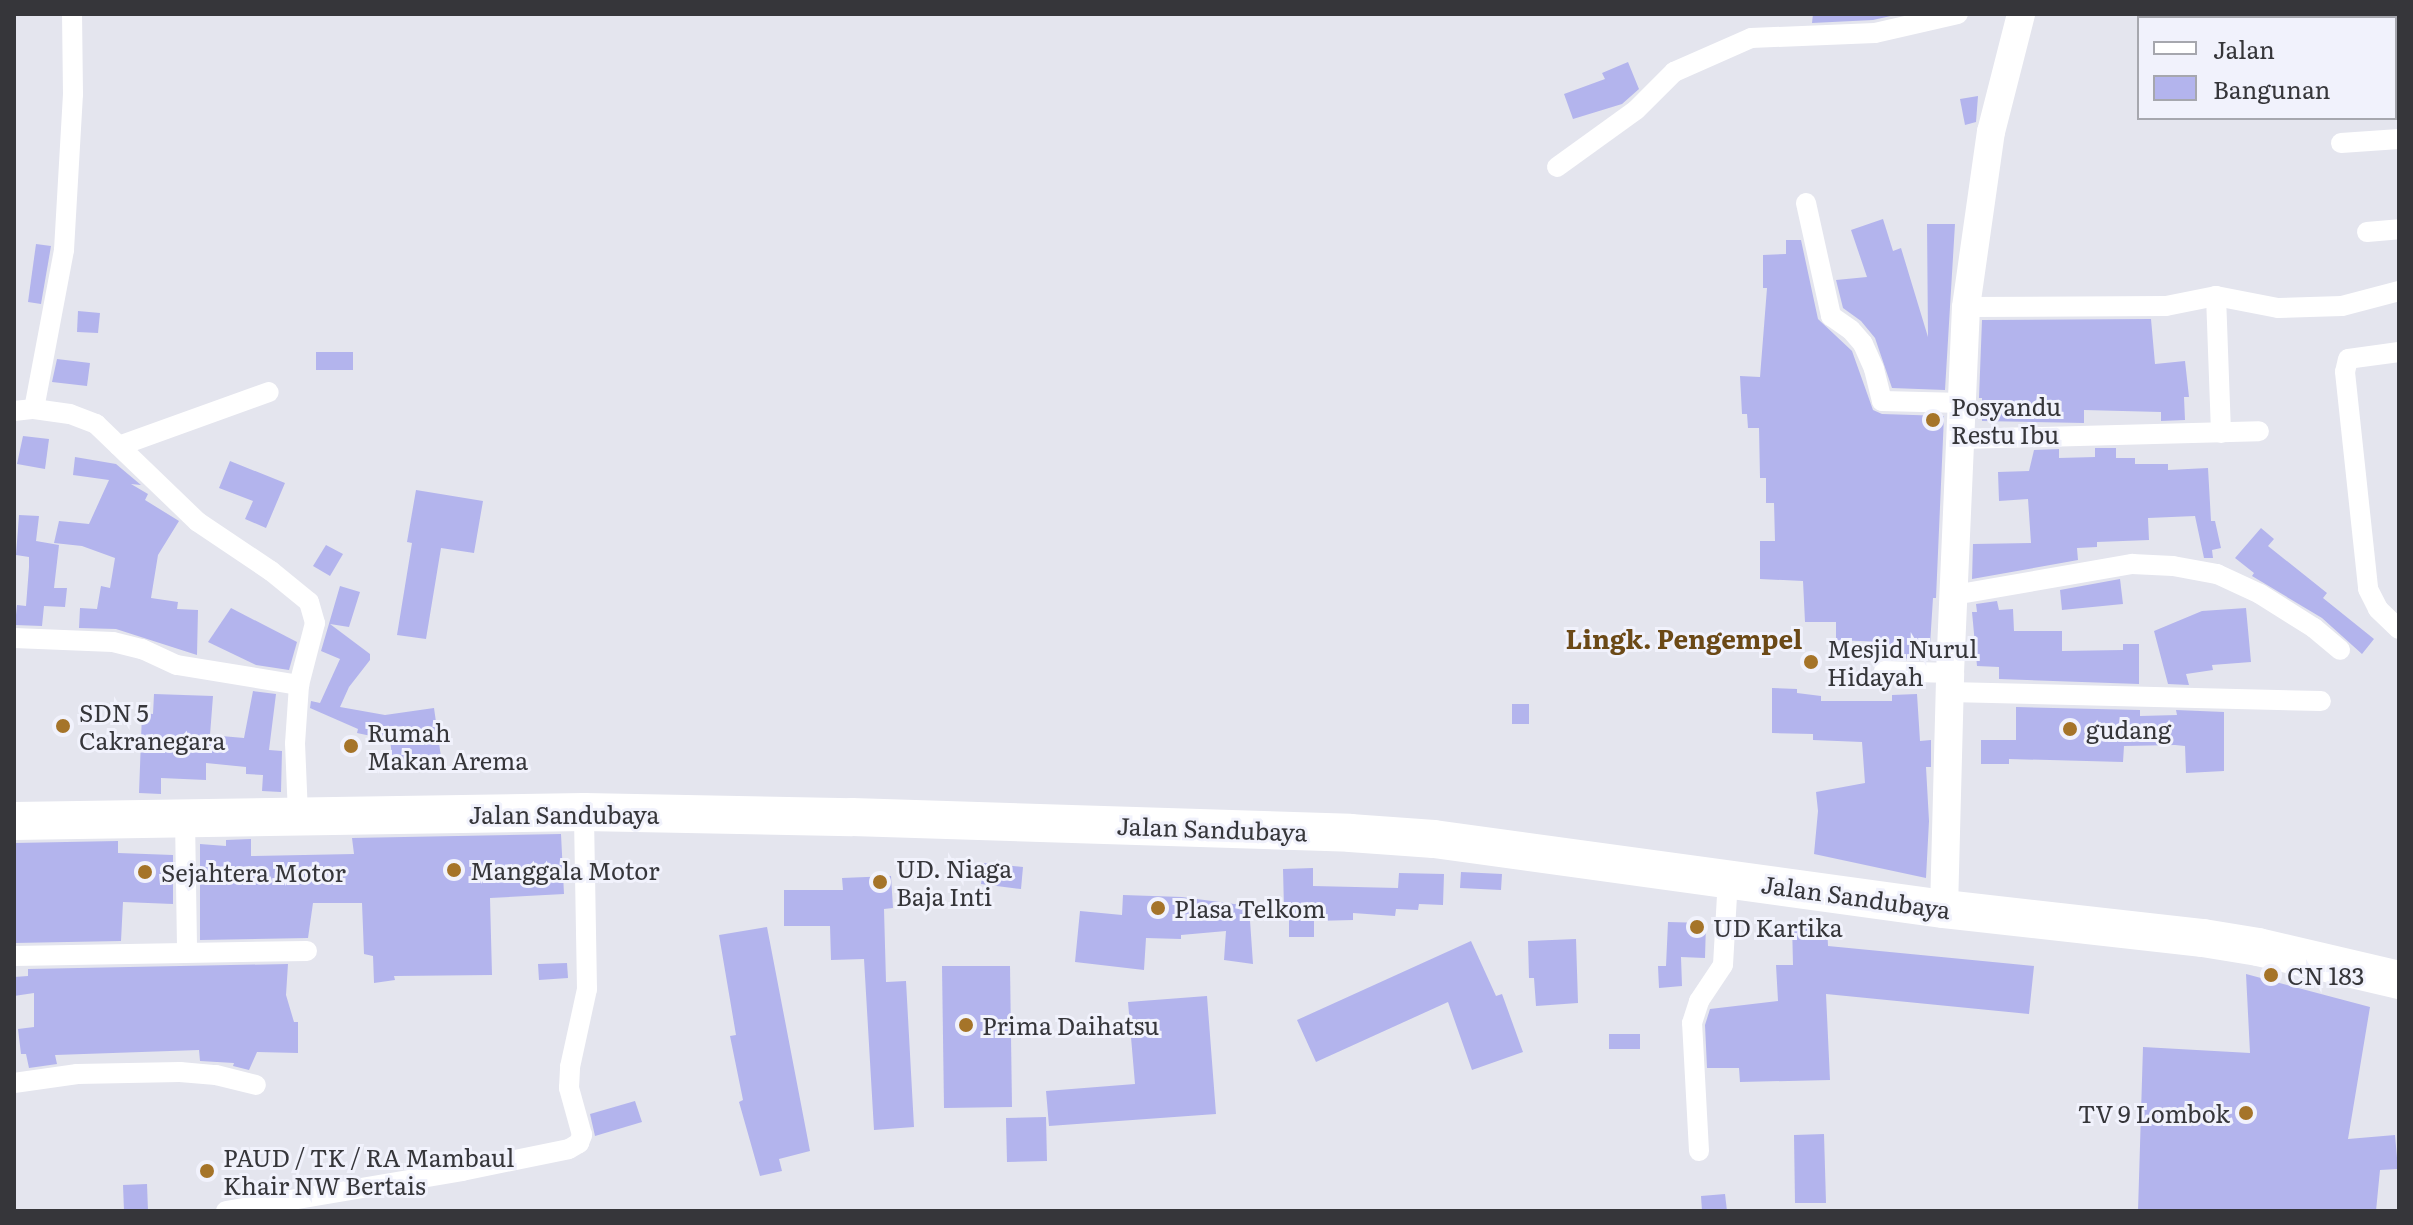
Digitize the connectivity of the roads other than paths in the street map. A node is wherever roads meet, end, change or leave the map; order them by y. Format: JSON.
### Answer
{"nodes":[{"id":1,"x":72,"y":14,"type":"edge"},
{"id":2,"x":1958,"y":14,"type":"edge"},
{"id":3,"x":2021,"y":14,"type":"edge"},
{"id":4,"x":2399,"y":139,"type":"edge"},
{"id":5,"x":2341,"y":143,"type":"dead end"},
{"id":6,"x":1557,"y":167,"type":"dead end"},
{"id":7,"x":1807,"y":211,"type":"dead end"},
{"id":8,"x":2399,"y":229,"type":"edge"},
{"id":9,"x":2367,"y":232,"type":"dead end"},
{"id":10,"x":2399,"y":291,"type":"edge"},
{"id":11,"x":2216,"y":296,"type":"junction"},
{"id":12,"x":1966,"y":307,"type":"junction"},
{"id":13,"x":2399,"y":352,"type":"edge"},
{"id":14,"x":269,"y":392,"type":"dead end"},
{"id":15,"x":1963,"y":403,"type":"junction"},
{"id":16,"x":24,"y":410,"type":"edge"},
{"id":17,"x":2259,"y":431,"type":"dead end"},
{"id":18,"x":2221,"y":433,"type":"junction"},
{"id":19,"x":1962,"y":439,"type":"junction"},
{"id":20,"x":119,"y":446,"type":"junction"},
{"id":21,"x":1954,"y":595,"type":"junction"},
{"id":22,"x":2399,"y":629,"type":"edge"},
{"id":23,"x":14,"y":638,"type":"edge"},
{"id":24,"x":2340,"y":650,"type":"dead end"},
{"id":25,"x":1884,"y":671,"type":"dead end"},
{"id":26,"x":1949,"y":683,"type":"junction"},
{"id":27,"x":299,"y":685,"type":"junction"},
{"id":28,"x":2321,"y":701,"type":"dead end"},
{"id":29,"x":584,"y":812,"type":"junction"},
{"id":30,"x":298,"y":816,"type":"junction"},
{"id":31,"x":185,"y":819,"type":"junction"},
{"id":32,"x":14,"y":821,"type":"edge"},
{"id":33,"x":1728,"y":878,"type":"junction"},
{"id":34,"x":1944,"y":909,"type":"junction"},
{"id":35,"x":307,"y":951,"type":"dead end"},
{"id":36,"x":187,"y":952,"type":"junction"},
{"id":37,"x":14,"y":956,"type":"edge"},
{"id":38,"x":2399,"y":980,"type":"edge"},
{"id":39,"x":14,"y":1083,"type":"edge"},
{"id":40,"x":256,"y":1085,"type":"dead end"},
{"id":41,"x":1699,"y":1151,"type":"dead end"},
{"id":42,"x":226,"y":1211,"type":"edge"}],
"edges":[{"from":1,"to":16,"type":"street"},
{"from":2,"to":6,"type":"street"},
{"from":3,"to":12,"type":"street"},
{"from":4,"to":5,"type":"street"},
{"from":7,"to":15,"type":"street"},
{"from":8,"to":9,"type":"street"},
{"from":10,"to":11,"type":"street"},
{"from":11,"to":12,"type":"street"},
{"from":11,"to":18,"type":"street"},
{"from":12,"to":15,"type":"street"},
{"from":13,"to":22,"type":"street"},
{"from":14,"to":20,"type":"street"},
{"from":15,"to":19,"type":"street"},
{"from":16,"to":20,"type":"street"},
{"from":17,"to":18,"type":"street"},
{"from":18,"to":19,"type":"street"},
{"from":19,"to":21,"type":"street"},
{"from":20,"to":27,"type":"street"},
{"from":21,"to":24,"type":"street"},
{"from":21,"to":26,"type":"street"},
{"from":23,"to":27,"type":"street"},
{"from":25,"to":26,"type":"street"},
{"from":26,"to":28,"type":"street"},
{"from":26,"to":34,"type":"street"},
{"from":27,"to":30,"type":"street"},
{"from":29,"to":30,"type":"highway","name":"Jalan Sandubaya"},
{"from":29,"to":33,"type":"highway","name":"Jalan Sandubaya"},
{"from":29,"to":42,"type":"street"},
{"from":30,"to":31,"type":"highway","name":"Jalan Sandubaya"},
{"from":31,"to":32,"type":"highway","name":"Jalan Sandubaya"},
{"from":31,"to":36,"type":"street"},
{"from":33,"to":34,"type":"highway","name":"Jalan Sandubaya"},
{"from":33,"to":41,"type":"street"},
{"from":34,"to":38,"type":"highway","name":"Jalan Sandubaya"},
{"from":35,"to":36,"type":"street"},
{"from":36,"to":37,"type":"street"},
{"from":39,"to":40,"type":"street"}]}
